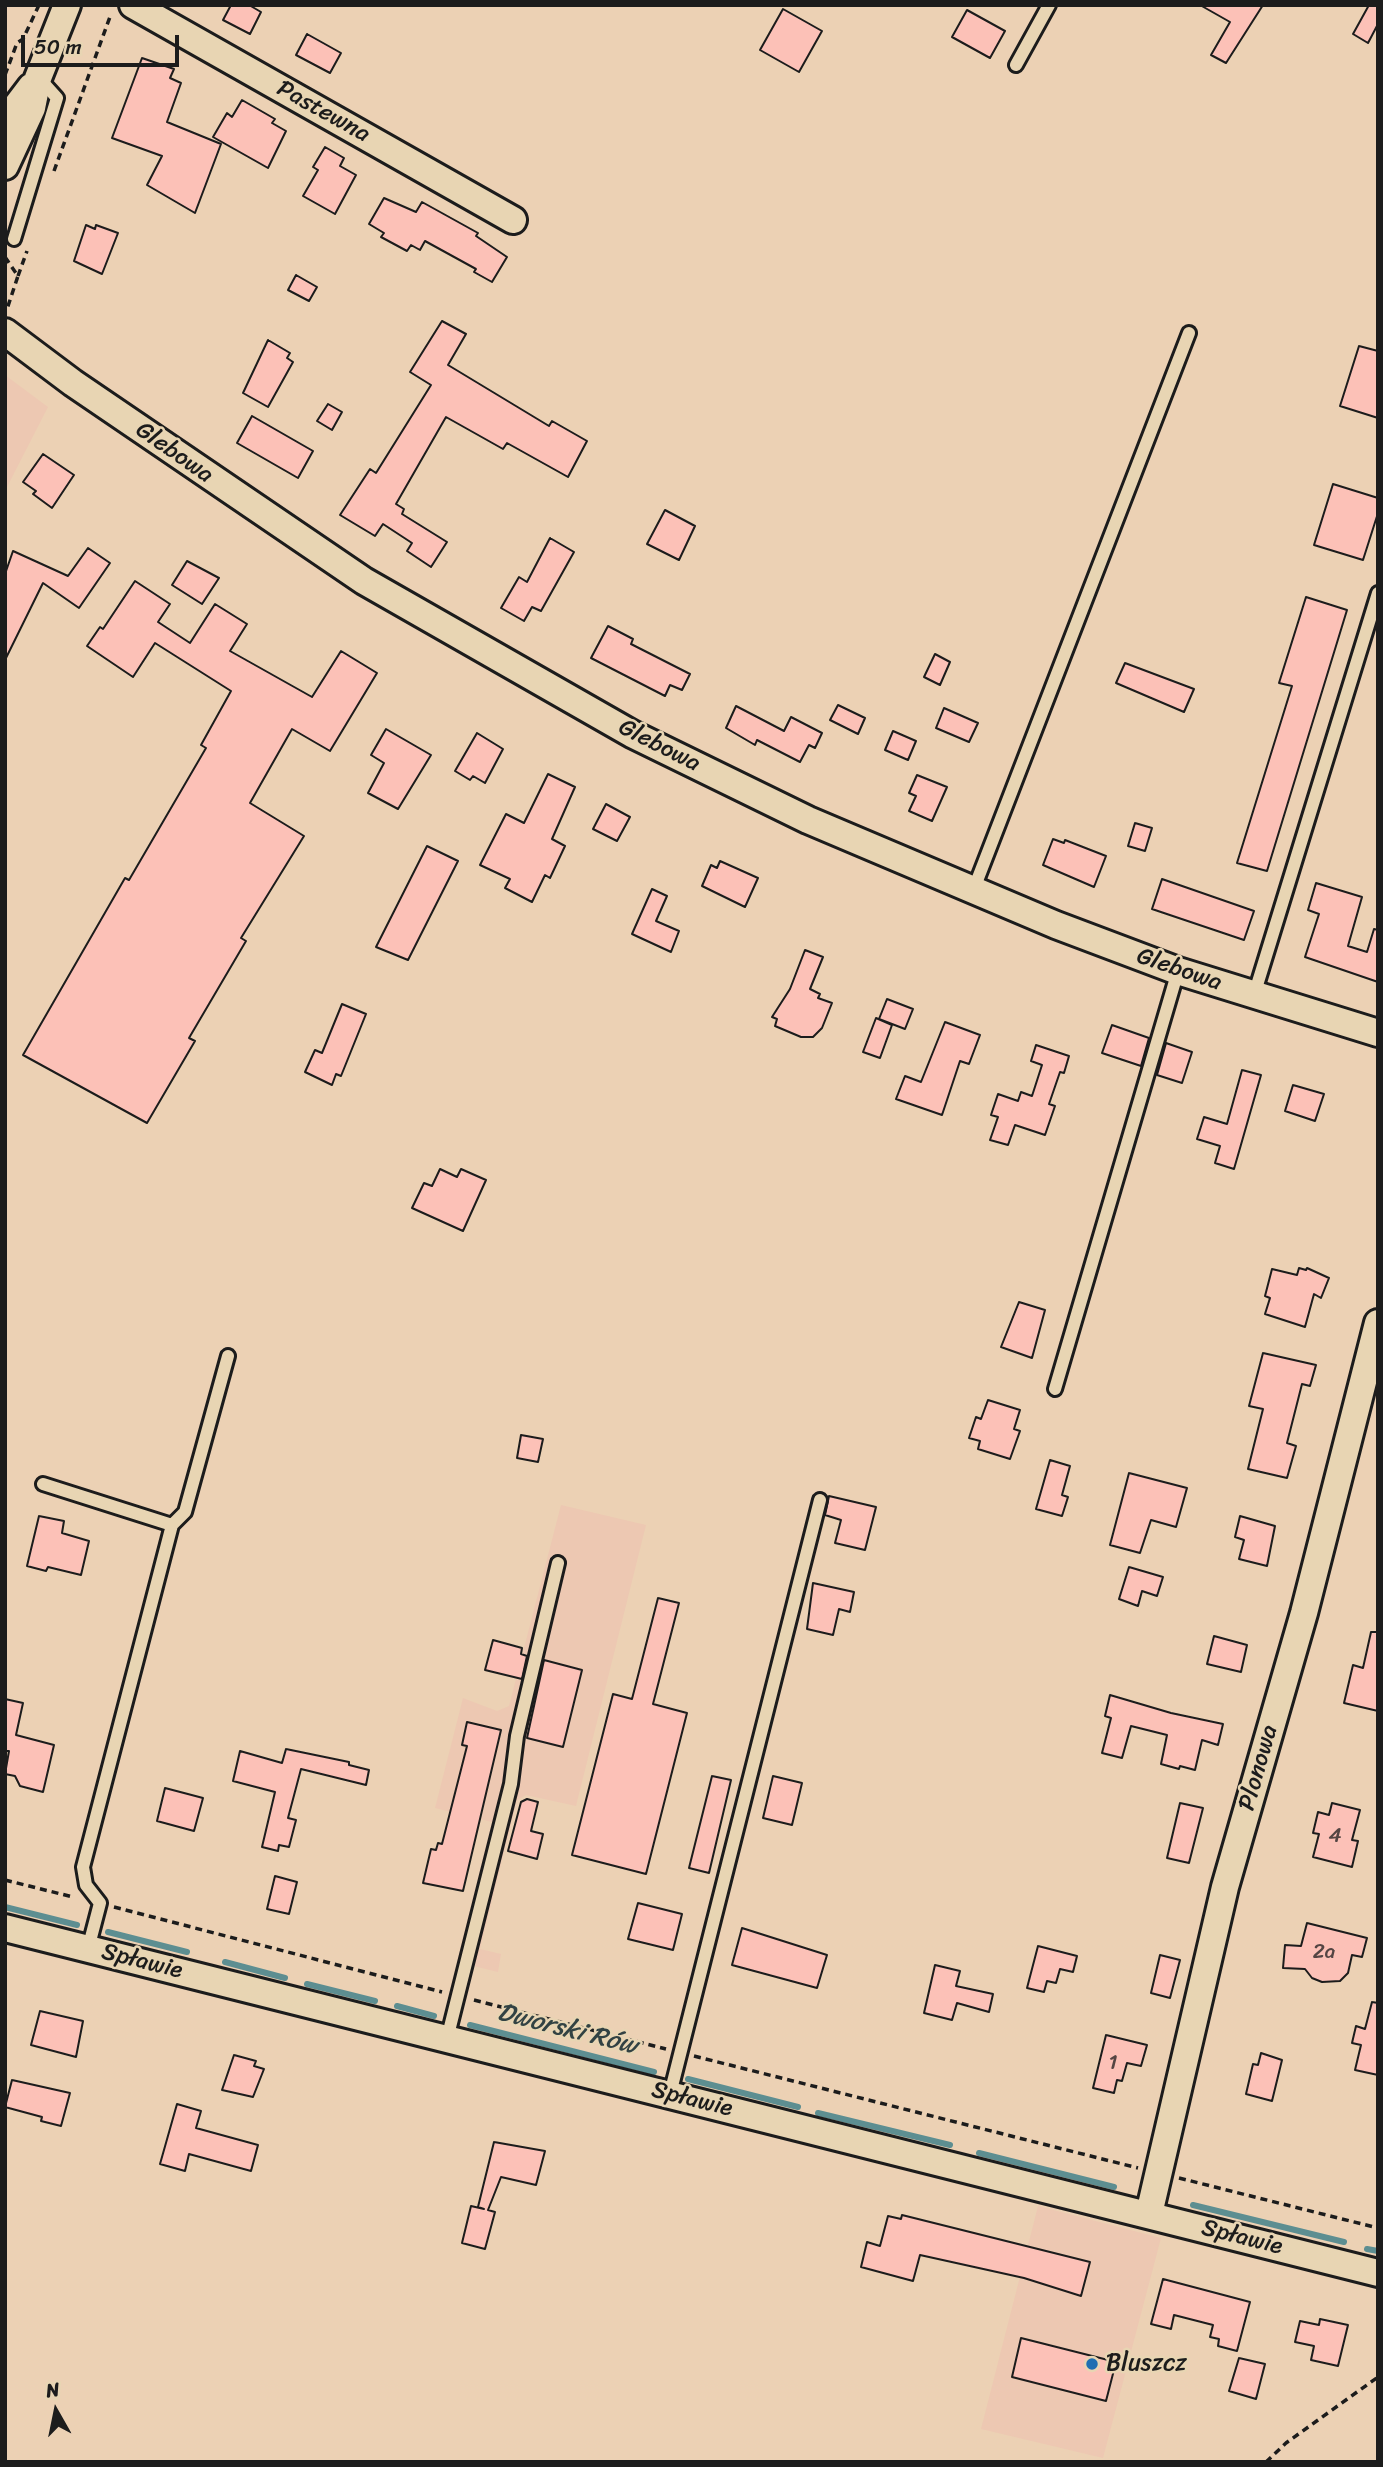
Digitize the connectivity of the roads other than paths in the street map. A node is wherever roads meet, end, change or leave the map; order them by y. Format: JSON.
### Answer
{"nodes":[{"id":1,"x":66,"y":5,"type":"edge"},
{"id":2,"x":133,"y":5,"type":"edge"},
{"id":3,"x":1049,"y":5,"type":"edge"},
{"id":4,"x":1016,"y":65,"type":"dead end"},
{"id":5,"x":38,"y":78,"type":"junction"},
{"id":6,"x":5,"y":121,"type":"edge"},
{"id":7,"x":5,"y":166,"type":"edge"},
{"id":8,"x":5,"y":178,"type":"edge"},
{"id":9,"x":5,"y":189,"type":"edge"},
{"id":10,"x":513,"y":219,"type":"dead end"},
{"id":11,"x":14,"y":239,"type":"dead end"},
{"id":12,"x":5,"y":332,"type":"edge"},
{"id":13,"x":1189,"y":333,"type":"dead end"},
{"id":14,"x":1378,"y":593,"type":"edge"},
{"id":15,"x":973,"y":891,"type":"junction"},
{"id":16,"x":1178,"y":971,"type":"junction"},
{"id":17,"x":1254,"y":996,"type":"junction"},
{"id":18,"x":1378,"y":1032,"type":"edge"},
{"id":19,"x":1378,"y":1323,"type":"edge"},
{"id":20,"x":228,"y":1356,"type":"dead end"},
{"id":21,"x":1055,"y":1389,"type":"dead end"},
{"id":22,"x":43,"y":1484,"type":"dead end"},
{"id":23,"x":820,"y":1500,"type":"dead end"},
{"id":24,"x":172,"y":1525,"type":"junction"},
{"id":25,"x":558,"y":1563,"type":"dead end"},
{"id":26,"x":5,"y":1928,"type":"edge"},
{"id":27,"x":88,"y":1949,"type":"junction"},
{"id":28,"x":447,"y":2039,"type":"junction"},
{"id":29,"x":670,"y":2094,"type":"junction"},
{"id":30,"x":1149,"y":2214,"type":"junction"},
{"id":31,"x":1378,"y":2273,"type":"edge"}],
"edges":[{"from":1,"to":5,"type":"street"},
{"from":2,"to":10,"type":"street","name":"Pastewna"},
{"from":3,"to":4,"type":"lane"},
{"from":5,"to":6,"type":"street"},
{"from":5,"to":7,"type":"street"},
{"from":5,"to":11,"type":"lane"},
{"from":8,"to":9,"type":"street"},
{"from":12,"to":15,"type":"street","name":"Glebowa"},
{"from":13,"to":15,"type":"lane"},
{"from":14,"to":17,"type":"lane"},
{"from":15,"to":16,"type":"street","name":"Glebowa"},
{"from":16,"to":17,"type":"street","name":"Glebowa"},
{"from":16,"to":21,"type":"lane"},
{"from":17,"to":18,"type":"street","name":"Glebowa"},
{"from":19,"to":30,"type":"street","name":"Plonowa"},
{"from":20,"to":24,"type":"lane"},
{"from":22,"to":24,"type":"lane"},
{"from":23,"to":29,"type":"lane"},
{"from":24,"to":27,"type":"lane"},
{"from":25,"to":28,"type":"lane"},
{"from":26,"to":27,"type":"street","name":"Spławie"},
{"from":27,"to":28,"type":"street","name":"Spławie"},
{"from":28,"to":29,"type":"street","name":"Spławie"},
{"from":29,"to":30,"type":"street","name":"Spławie"},
{"from":30,"to":31,"type":"street","name":"Spławie"}]}
